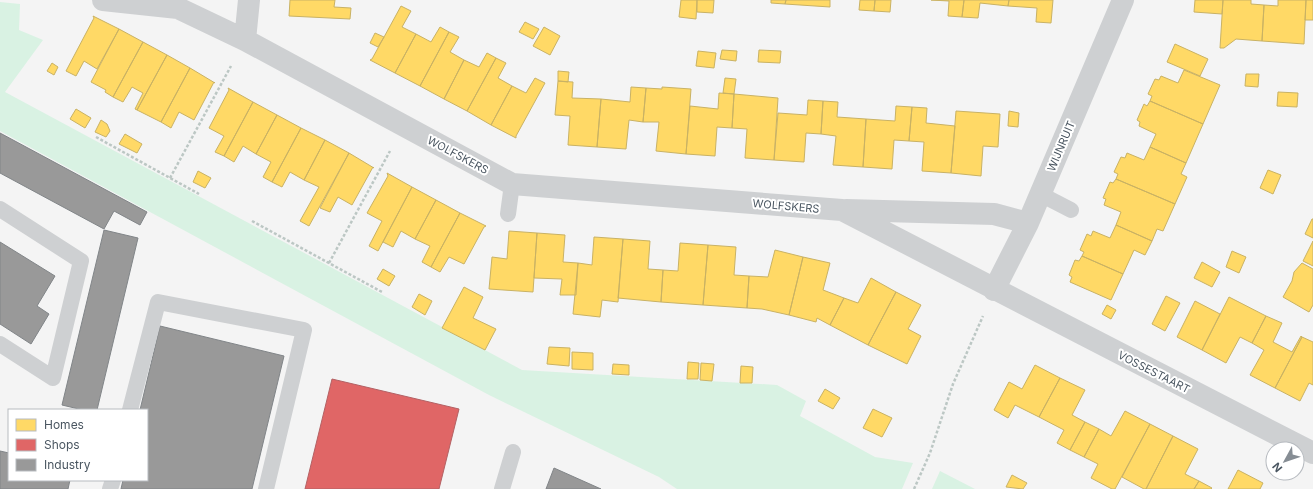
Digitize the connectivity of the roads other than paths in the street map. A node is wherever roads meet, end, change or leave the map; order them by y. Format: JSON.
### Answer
{"nodes":[{"id":1,"x":103,"y":0,"type":"edge"},
{"id":2,"x":249,"y":0,"type":"edge"},
{"id":3,"x":1124,"y":0,"type":"edge"},
{"id":4,"x":178,"y":4,"type":"edge"},
{"id":5,"x":245,"y":40,"type":"junction"},
{"id":6,"x":512,"y":184,"type":"junction"},
{"id":7,"x":1040,"y":194,"type":"junction"},
{"id":8,"x":0,"y":209,"type":"edge"},
{"id":9,"x":842,"y":210,"type":"junction"},
{"id":10,"x":1071,"y":210,"type":"dead end"},
{"id":11,"x":508,"y":214,"type":"dead end"},
{"id":12,"x":1028,"y":223,"type":"junction"},
{"id":13,"x":994,"y":290,"type":"junction"},
{"id":14,"x":0,"y":344,"type":"edge"},
{"id":15,"x":130,"y":409,"type":"edge"},
{"id":16,"x":513,"y":452,"type":"dead end"},
{"id":17,"x":1313,"y":453,"type":"edge"},
{"id":18,"x":266,"y":489,"type":"edge"},
{"id":19,"x":502,"y":489,"type":"edge"}],
"edges":[{"from":1,"to":4,"type":"street","name":"WOLFSKERS"},
{"from":2,"to":5,"type":"street"},
{"from":3,"to":7,"type":"street","name":"WIJNRUIT"},
{"from":4,"to":5,"type":"street","name":"WOLFSKERS"},
{"from":5,"to":6,"type":"street","name":"WOLFSKERS"},
{"from":6,"to":9,"type":"street","name":"WOLFSKERS"},
{"from":6,"to":11,"type":"lane"},
{"from":7,"to":10,"type":"lane"},
{"from":7,"to":12,"type":"street","name":"WIJNRUIT"},
{"from":8,"to":14,"type":"lane"},
{"from":9,"to":12,"type":"street","name":"WOLFSKERS"},
{"from":9,"to":13,"type":"street","name":"WOLFSKERS"},
{"from":12,"to":13,"type":"street","name":"WIJNRUIT"},
{"from":13,"to":17,"type":"street","name":"VOSSESTAART"},
{"from":15,"to":18,"type":"lane"},
{"from":16,"to":19,"type":"lane"}]}
